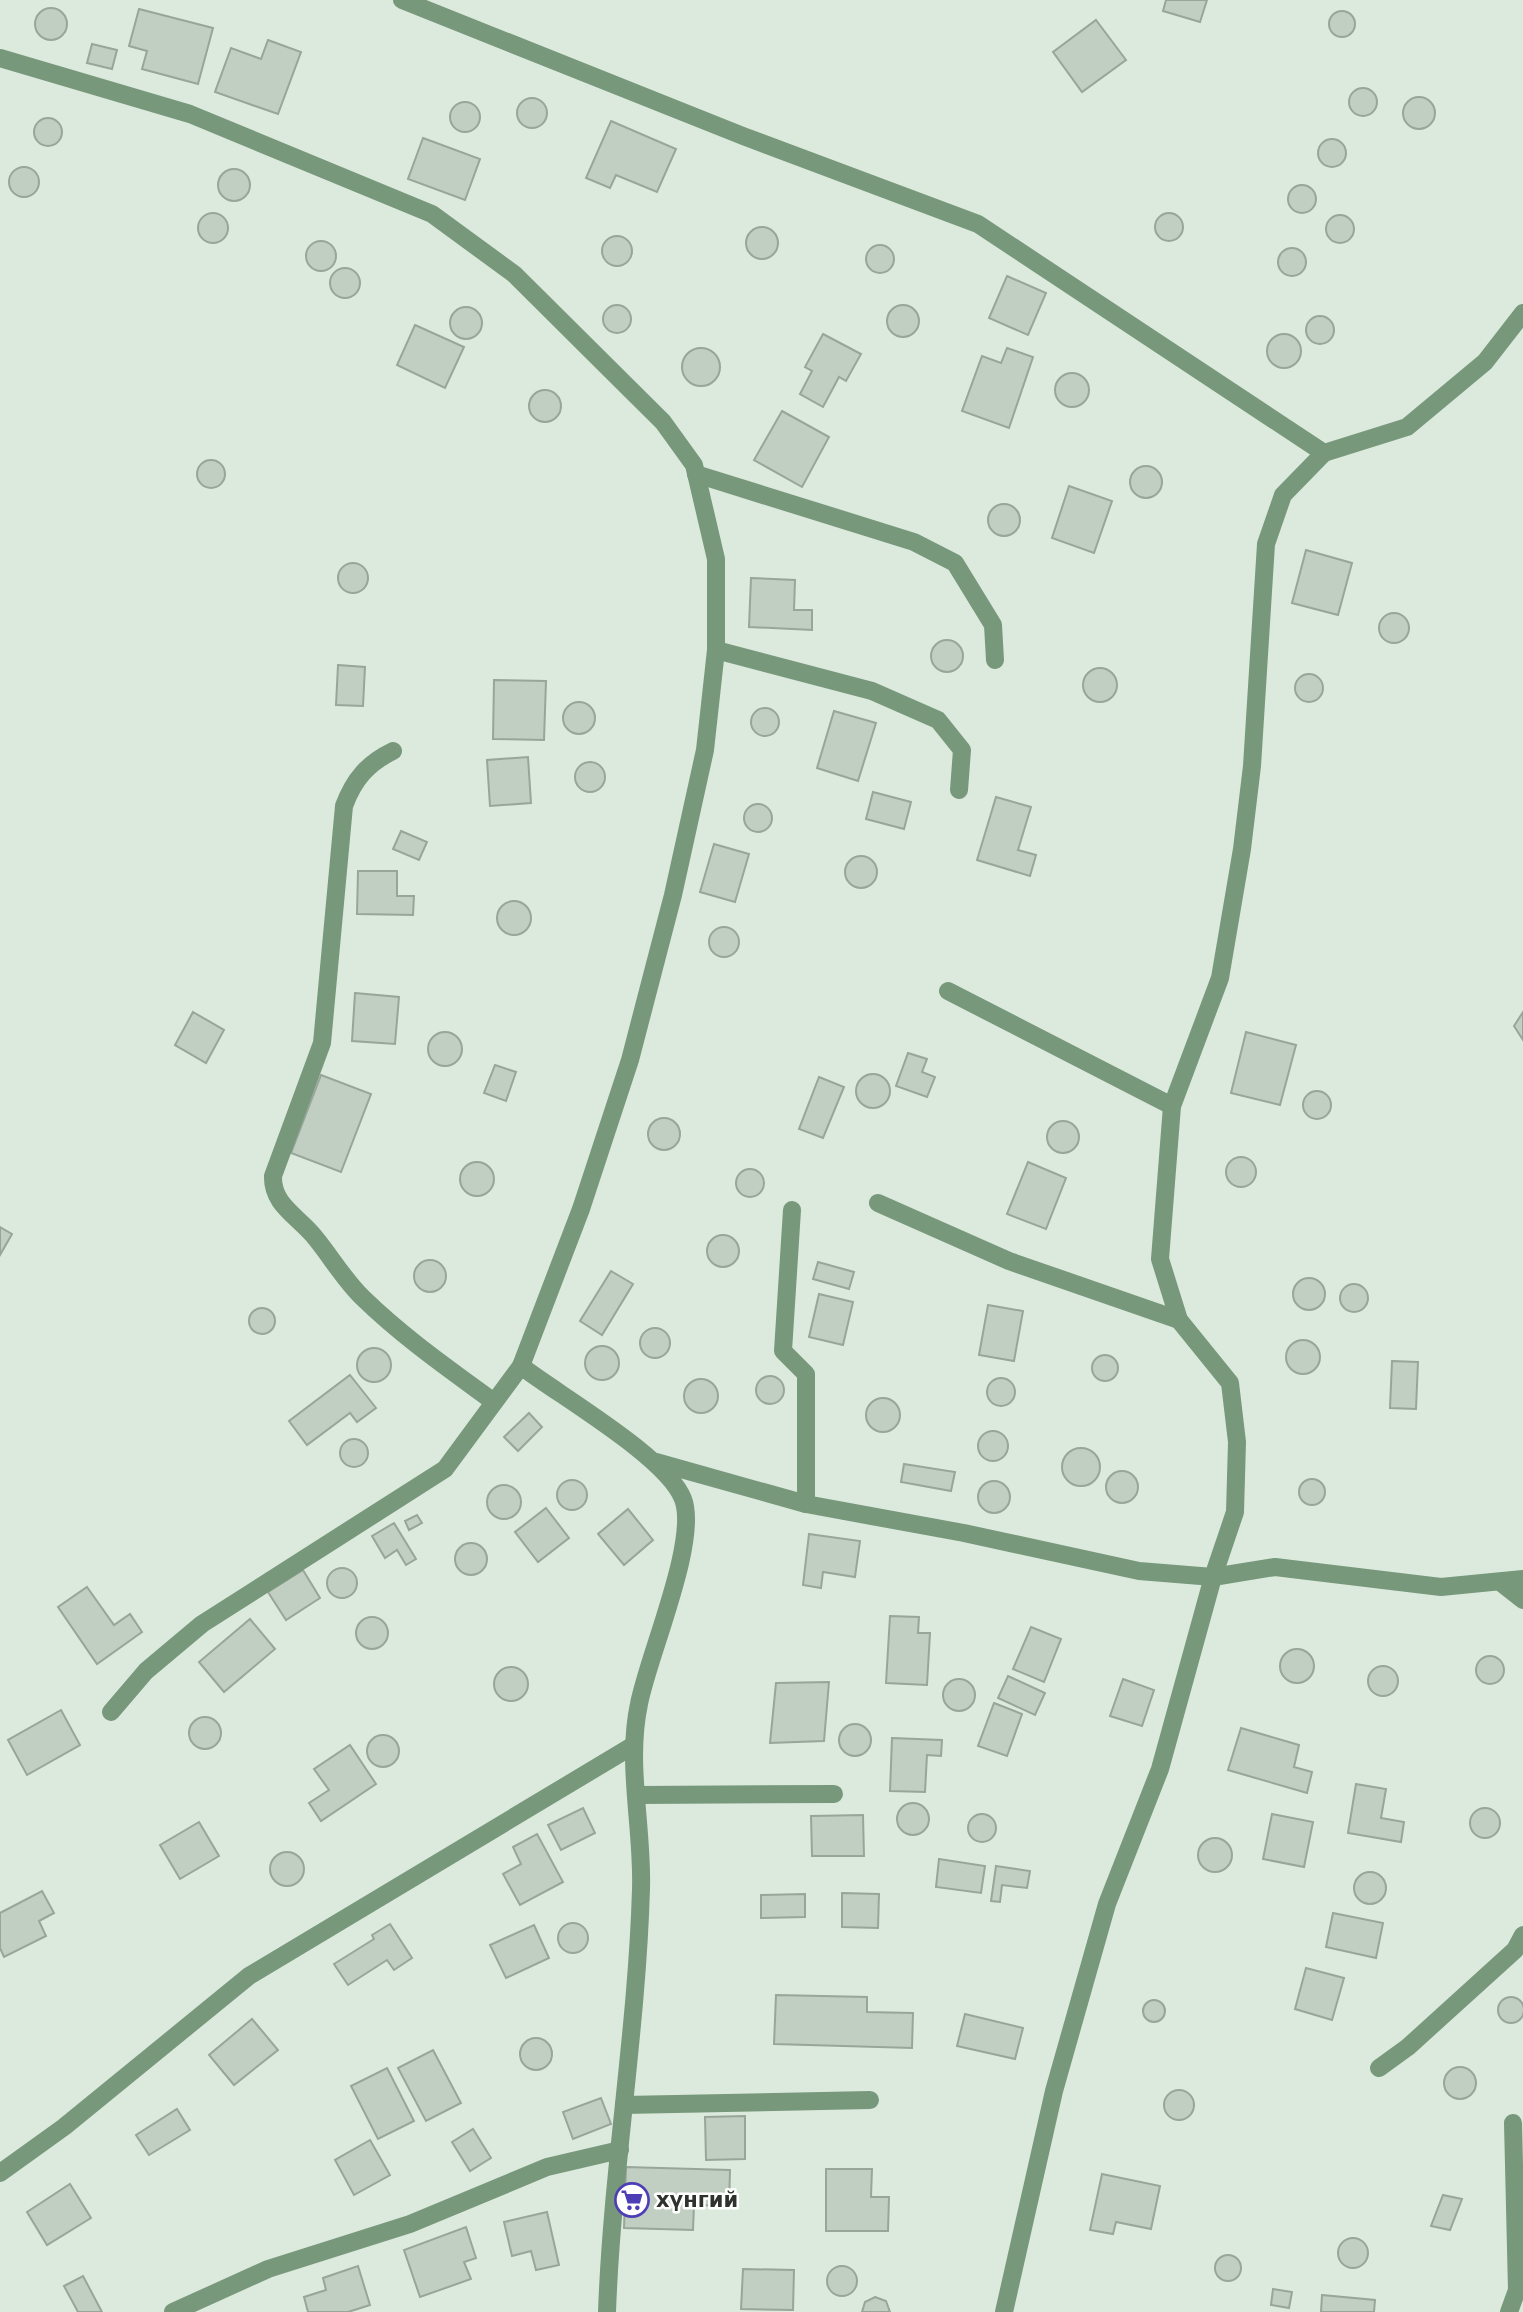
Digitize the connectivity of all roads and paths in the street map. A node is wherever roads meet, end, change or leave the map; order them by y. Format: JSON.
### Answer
{"nodes":[{"id":1,"x":402,"y":0,"type":"edge"},
{"id":2,"x":0,"y":58,"type":"edge"},
{"id":3,"x":1523,"y":313,"type":"edge"},
{"id":4,"x":1324,"y":453,"type":"junction"},
{"id":5,"x":696,"y":474,"type":"junction"},
{"id":6,"x":716,"y":650,"type":"junction"},
{"id":7,"x":995,"y":660,"type":"dead end"},
{"id":8,"x":393,"y":751,"type":"dead end"},
{"id":9,"x":959,"y":790,"type":"dead end"},
{"id":10,"x":948,"y":991,"type":"dead end"},
{"id":11,"x":1172,"y":1105,"type":"junction"},
{"id":12,"x":878,"y":1203,"type":"dead end"},
{"id":13,"x":792,"y":1210,"type":"dead end"},
{"id":14,"x":1179,"y":1320,"type":"junction"},
{"id":15,"x":520,"y":1366,"type":"junction"},
{"id":16,"x":494,"y":1402,"type":"junction"},
{"id":17,"x":656,"y":1462,"type":"junction"},
{"id":18,"x":806,"y":1503,"type":"junction"},
{"id":19,"x":1213,"y":1577,"type":"junction"},
{"id":20,"x":1523,"y":1579,"type":"edge"},
{"id":21,"x":1500,"y":1582,"type":"junction"},
{"id":22,"x":1523,"y":1600,"type":"edge"},
{"id":23,"x":111,"y":1713,"type":"dead end"},
{"id":24,"x":635,"y":1745,"type":"junction"},
{"id":25,"x":834,"y":1794,"type":"dead end"},
{"id":26,"x":637,"y":1795,"type":"junction"},
{"id":27,"x":1523,"y":1936,"type":"edge"},
{"id":28,"x":1379,"y":2068,"type":"dead end"},
{"id":29,"x":870,"y":2100,"type":"dead end"},
{"id":30,"x":624,"y":2105,"type":"junction"},
{"id":31,"x":1513,"y":2123,"type":"dead end"},
{"id":32,"x":620,"y":2150,"type":"junction"},
{"id":33,"x":0,"y":2173,"type":"edge"},
{"id":34,"x":1520,"y":2291,"type":"edge"},
{"id":35,"x":173,"y":2312,"type":"edge"},
{"id":36,"x":607,"y":2312,"type":"edge"},
{"id":37,"x":1004,"y":2312,"type":"edge"},
{"id":38,"x":1509,"y":2312,"type":"edge"}],
"edges":[{"from":1,"to":4,"type":"street"},
{"from":2,"to":5,"type":"street"},
{"from":3,"to":4,"type":"street"},
{"from":4,"to":11,"type":"street"},
{"from":5,"to":6,"type":"street"},
{"from":5,"to":7,"type":"street"},
{"from":6,"to":9,"type":"street"},
{"from":6,"to":15,"type":"street"},
{"from":8,"to":16,"type":"street"},
{"from":10,"to":11,"type":"street"},
{"from":11,"to":14,"type":"street"},
{"from":12,"to":14,"type":"street"},
{"from":13,"to":18,"type":"street"},
{"from":14,"to":19,"type":"street"},
{"from":15,"to":16,"type":"street"},
{"from":15,"to":17,"type":"street"},
{"from":16,"to":23,"type":"street"},
{"from":17,"to":18,"type":"street"},
{"from":17,"to":24,"type":"street"},
{"from":18,"to":19,"type":"street"},
{"from":19,"to":21,"type":"street"},
{"from":19,"to":37,"type":"street"},
{"from":20,"to":21,"type":"street"},
{"from":21,"to":22,"type":"street"},
{"from":24,"to":26,"type":"street"},
{"from":24,"to":33,"type":"street"},
{"from":25,"to":26,"type":"street"},
{"from":26,"to":30,"type":"street"},
{"from":27,"to":28,"type":"street"},
{"from":29,"to":30,"type":"street"},
{"from":30,"to":32,"type":"street"},
{"from":31,"to":34,"type":"street"},
{"from":32,"to":35,"type":"street"},
{"from":32,"to":36,"type":"street"},
{"from":34,"to":38,"type":"street"}]}
